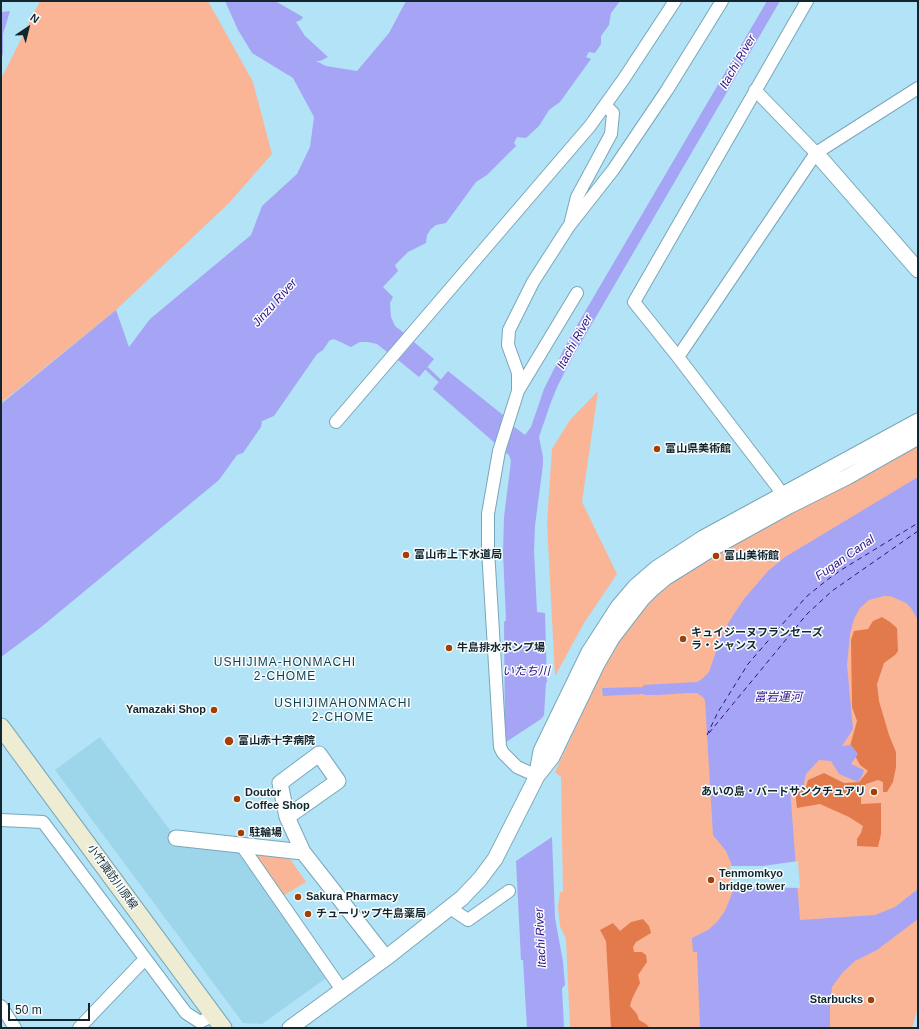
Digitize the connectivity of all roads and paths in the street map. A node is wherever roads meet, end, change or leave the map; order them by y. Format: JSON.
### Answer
{"nodes":[{"id":1,"x":675,"y":1,"type":"edge"},
{"id":2,"x":722,"y":1,"type":"edge"},
{"id":3,"x":807,"y":1,"type":"edge"},
{"id":4,"x":918,"y":88,"type":"edge"},
{"id":5,"x":755,"y":90,"type":"junction"},
{"id":6,"x":605,"y":106,"type":"junction"},
{"id":7,"x":816,"y":153,"type":"junction"},
{"id":8,"x":569,"y":226,"type":"junction"},
{"id":9,"x":918,"y":270,"type":"edge"},
{"id":10,"x":577,"y":293,"type":"dead end"},
{"id":11,"x":678,"y":357,"type":"junction"},
{"id":12,"x":518,"y":391,"type":"junction"},
{"id":13,"x":918,"y":421,"type":"edge"},
{"id":14,"x":336,"y":422,"type":"dead end"},
{"id":15,"x":918,"y":437,"type":"edge"},
{"id":16,"x":786,"y":500,"type":"junction"},
{"id":17,"x":1,"y":727,"type":"edge"},
{"id":18,"x":533,"y":784,"type":"junction"},
{"id":19,"x":287,"y":816,"type":"dead end"},
{"id":20,"x":1,"y":820,"type":"edge"},
{"id":21,"x":176,"y":838,"type":"dead end"},
{"id":22,"x":242,"y":846,"type":"junction"},
{"id":23,"x":303,"y":852,"type":"junction"},
{"id":24,"x":509,"y":891,"type":"dead end"},
{"id":25,"x":450,"y":908,"type":"junction"},
{"id":26,"x":386,"y":958,"type":"junction"},
{"id":27,"x":145,"y":959,"type":"junction"},
{"id":28,"x":342,"y":990,"type":"junction"},
{"id":29,"x":1,"y":1006,"type":"edge"},
{"id":30,"x":219,"y":1022,"type":"edge"},
{"id":31,"x":15,"y":1028,"type":"edge"},
{"id":32,"x":79,"y":1028,"type":"edge"},
{"id":33,"x":290,"y":1028,"type":"edge"}],
"edges":[{"from":1,"to":6,"type":"street"},
{"from":2,"to":8,"type":"street"},
{"from":3,"to":5,"type":"street"},
{"from":4,"to":7,"type":"street"},
{"from":5,"to":7,"type":"street"},
{"from":5,"to":11,"type":"street"},
{"from":6,"to":8,"type":"street"},
{"from":6,"to":14,"type":"street"},
{"from":7,"to":9,"type":"street"},
{"from":7,"to":11,"type":"street"},
{"from":8,"to":12,"type":"street"},
{"from":10,"to":12,"type":"street"},
{"from":11,"to":16,"type":"street"},
{"from":12,"to":18,"type":"street"},
{"from":13,"to":16,"type":"street"},
{"from":15,"to":16,"type":"street"},
{"from":16,"to":18,"type":"street"},
{"from":17,"to":30,"type":"main road","name":"小竹諏訪川原線"},
{"from":18,"to":25,"type":"street"},
{"from":19,"to":23,"type":"street"},
{"from":20,"to":27,"type":"street"},
{"from":21,"to":22,"type":"street"},
{"from":22,"to":23,"type":"street"},
{"from":22,"to":28,"type":"street"},
{"from":23,"to":26,"type":"street"},
{"from":24,"to":25,"type":"street"},
{"from":25,"to":26,"type":"street"},
{"from":26,"to":28,"type":"street"},
{"from":27,"to":30,"type":"street"},
{"from":27,"to":32,"type":"street"},
{"from":28,"to":33,"type":"street"},
{"from":29,"to":31,"type":"street"}]}
